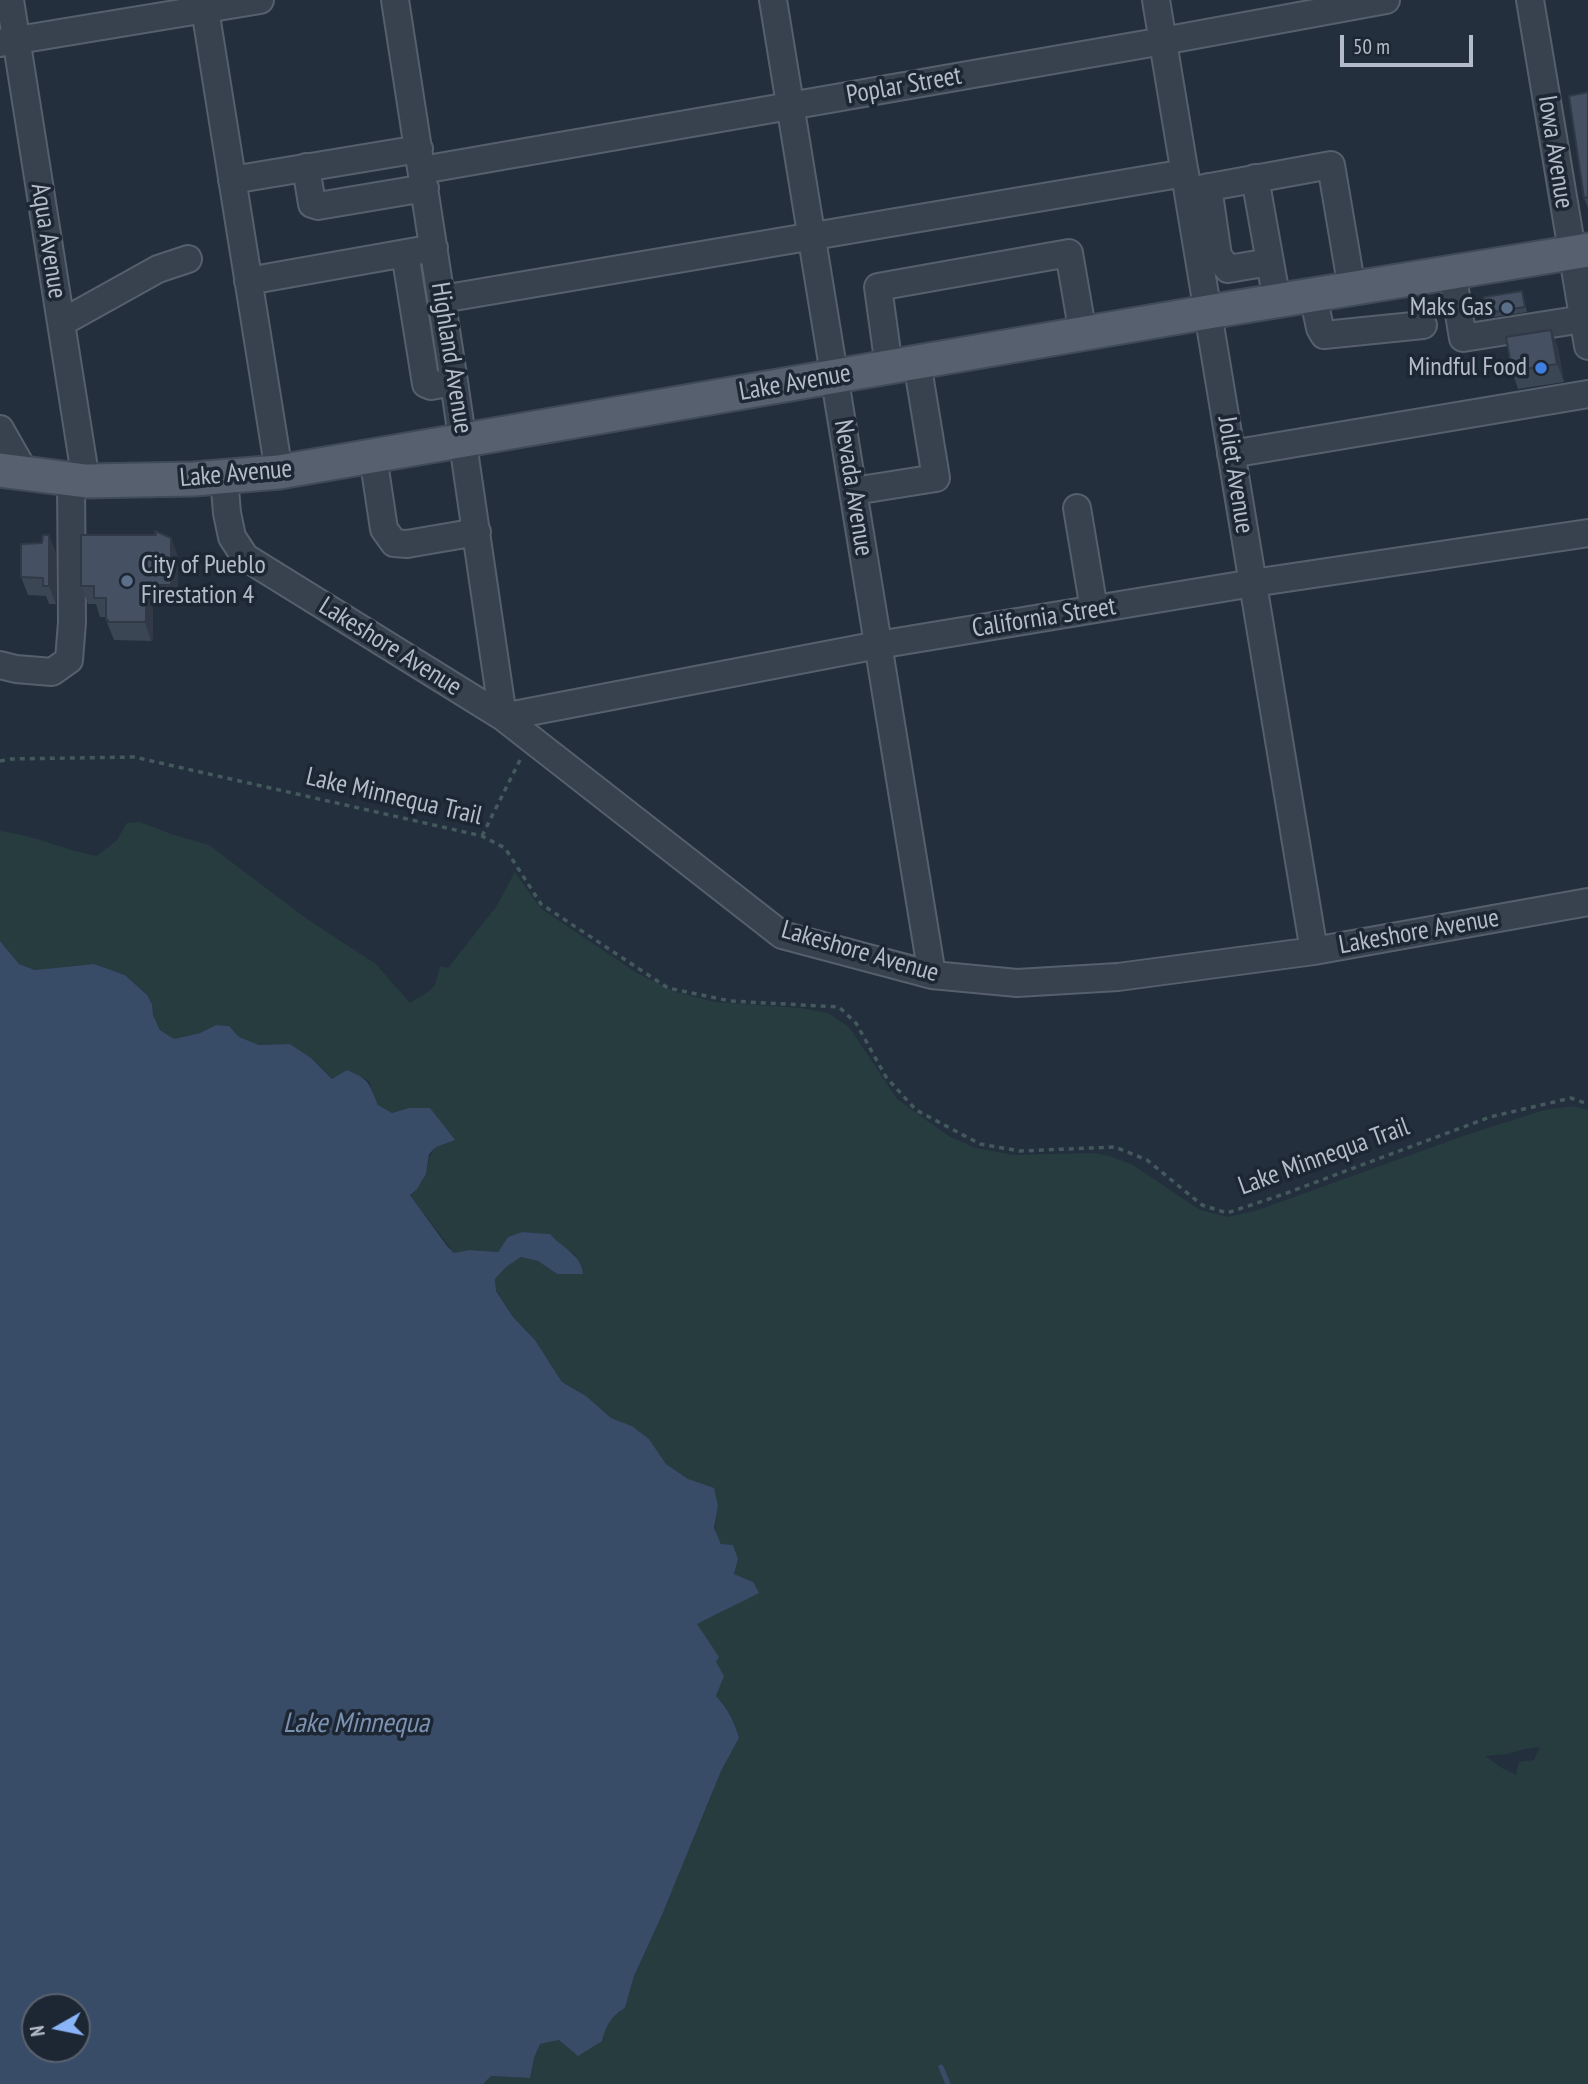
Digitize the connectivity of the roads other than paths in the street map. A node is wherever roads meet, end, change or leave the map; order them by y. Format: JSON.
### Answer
{"nodes":[{"id":1,"x":10,"y":0,"type":"edge"},
{"id":2,"x":260,"y":0,"type":"edge"},
{"id":3,"x":396,"y":0,"type":"edge"},
{"id":4,"x":772,"y":0,"type":"edge"},
{"id":5,"x":1156,"y":0,"type":"edge"},
{"id":6,"x":1386,"y":0,"type":"edge"},
{"id":7,"x":1530,"y":0,"type":"edge"},
{"id":8,"x":205,"y":9,"type":"junction"},
{"id":9,"x":1163,"y":41,"type":"junction"},
{"id":10,"x":8,"y":42,"type":"edge"},
{"id":11,"x":790,"y":105,"type":"junction"},
{"id":12,"x":306,"y":167,"type":"junction"},
{"id":13,"x":422,"y":169,"type":"junction"},
{"id":14,"x":1255,"y":178,"type":"junction"},
{"id":15,"x":232,"y":180,"type":"junction"},
{"id":16,"x":1194,"y":184,"type":"junction"},
{"id":17,"x":812,"y":237,"type":"junction"},
{"id":18,"x":434,"y":248,"type":"junction"},
{"id":19,"x":1580,"y":252,"type":"edge"},
{"id":20,"x":405,"y":253,"type":"junction"},
{"id":21,"x":1209,"y":258,"type":"junction"},
{"id":22,"x":188,"y":259,"type":"dead end"},
{"id":23,"x":1270,"y":262,"type":"junction"},
{"id":24,"x":1452,"y":272,"type":"junction"},
{"id":25,"x":248,"y":281,"type":"junction"},
{"id":26,"x":1352,"y":289,"type":"junction"},
{"id":27,"x":1313,"y":295,"type":"junction"},
{"id":28,"x":442,"y":299,"type":"junction"},
{"id":29,"x":1277,"y":301,"type":"junction"},
{"id":30,"x":1208,"y":312,"type":"junction"},
{"id":31,"x":1583,"y":318,"type":"junction"},
{"id":32,"x":61,"y":323,"type":"junction"},
{"id":33,"x":1423,"y":326,"type":"dead end"},
{"id":34,"x":1083,"y":334,"type":"junction"},
{"id":35,"x":1588,"y":346,"type":"edge"},
{"id":36,"x":903,"y":364,"type":"junction"},
{"id":37,"x":835,"y":376,"type":"junction"},
{"id":38,"x":454,"y":382,"type":"junction"},
{"id":39,"x":1588,"y":394,"type":"edge"},
{"id":40,"x":0,"y":429,"type":"edge"},
{"id":41,"x":463,"y":440,"type":"junction"},
{"id":42,"x":1231,"y":454,"type":"junction"},
{"id":43,"x":373,"y":456,"type":"junction"},
{"id":44,"x":12,"y":472,"type":"edge"},
{"id":45,"x":279,"y":472,"type":"junction"},
{"id":46,"x":224,"y":477,"type":"junction"},
{"id":47,"x":78,"y":480,"type":"junction"},
{"id":48,"x":854,"y":491,"type":"junction"},
{"id":49,"x":1077,"y":508,"type":"dead end"},
{"id":50,"x":477,"y":532,"type":"junction"},
{"id":51,"x":1588,"y":533,"type":"edge"},
{"id":52,"x":1253,"y":583,"type":"junction"},
{"id":53,"x":1094,"y":610,"type":"junction"},
{"id":54,"x":878,"y":645,"type":"junction"},
{"id":55,"x":0,"y":665,"type":"edge"},
{"id":56,"x":503,"y":717,"type":"junction"},
{"id":57,"x":1588,"y":902,"type":"edge"},
{"id":58,"x":1314,"y":951,"type":"junction"},
{"id":59,"x":932,"y":975,"type":"junction"}],
"edges":[{"from":1,"to":10,"type":"street","name":"Aqua Avenue"},
{"from":2,"to":8,"type":"street"},
{"from":3,"to":13,"type":"street","name":"Highland Avenue"},
{"from":4,"to":11,"type":"street","name":"Nevada Avenue"},
{"from":5,"to":9,"type":"street","name":"Joliet Avenue"},
{"from":6,"to":9,"type":"street","name":"Poplar Street"},
{"from":7,"to":19,"type":"street","name":"Iowa Avenue"},
{"from":8,"to":10,"type":"street"},
{"from":8,"to":15,"type":"street"},
{"from":9,"to":11,"type":"street","name":"Poplar Street"},
{"from":9,"to":16,"type":"street","name":"Joliet Avenue"},
{"from":10,"to":32,"type":"street","name":"Aqua Avenue"},
{"from":11,"to":13,"type":"street","name":"Poplar Street"},
{"from":11,"to":17,"type":"street","name":"Nevada Avenue"},
{"from":12,"to":13,"type":"street"},
{"from":12,"to":13,"type":"street"},
{"from":12,"to":15,"type":"street"},
{"from":13,"to":18,"type":"street","name":"Highland Avenue"},
{"from":14,"to":16,"type":"street"},
{"from":14,"to":23,"type":"street"},
{"from":14,"to":26,"type":"street"},
{"from":15,"to":25,"type":"street"},
{"from":16,"to":17,"type":"street"},
{"from":16,"to":21,"type":"street","name":"Joliet Avenue"},
{"from":17,"to":28,"type":"street"},
{"from":17,"to":37,"type":"street","name":"Nevada Avenue"},
{"from":18,"to":20,"type":"street"},
{"from":18,"to":28,"type":"street","name":"Highland Avenue"},
{"from":19,"to":24,"type":"main road","name":"Lake Avenue"},
{"from":19,"to":31,"type":"street","name":"Iowa Avenue"},
{"from":20,"to":25,"type":"street"},
{"from":20,"to":38,"type":"street"},
{"from":21,"to":23,"type":"street"},
{"from":21,"to":30,"type":"street","name":"Joliet Avenue"},
{"from":22,"to":32,"type":"street"},
{"from":23,"to":29,"type":"street"},
{"from":24,"to":26,"type":"main road","name":"Lake Avenue"},
{"from":24,"to":31,"type":"street"},
{"from":25,"to":45,"type":"street"},
{"from":26,"to":27,"type":"main road","name":"Lake Avenue"},
{"from":27,"to":29,"type":"main road","name":"Lake Avenue"},
{"from":27,"to":33,"type":"street"},
{"from":28,"to":38,"type":"street","name":"Highland Avenue"},
{"from":29,"to":30,"type":"main road","name":"Lake Avenue"},
{"from":30,"to":34,"type":"main road","name":"Lake Avenue"},
{"from":30,"to":42,"type":"street","name":"Joliet Avenue"},
{"from":31,"to":35,"type":"street","name":"Iowa Avenue"},
{"from":32,"to":47,"type":"street","name":"Aqua Avenue"},
{"from":34,"to":36,"type":"main road","name":"Lake Avenue"},
{"from":34,"to":36,"type":"street"},
{"from":36,"to":37,"type":"main road","name":"Lake Avenue"},
{"from":36,"to":48,"type":"street"},
{"from":37,"to":41,"type":"main road","name":"Lake Avenue"},
{"from":37,"to":48,"type":"street","name":"Nevada Avenue"},
{"from":38,"to":41,"type":"street","name":"Highland Avenue"},
{"from":39,"to":42,"type":"street"},
{"from":40,"to":44,"type":"street"},
{"from":41,"to":43,"type":"main road","name":"Lake Avenue"},
{"from":41,"to":50,"type":"street","name":"Highland Avenue"},
{"from":42,"to":52,"type":"street","name":"Joliet Avenue"},
{"from":43,"to":45,"type":"main road","name":"Lake Avenue"},
{"from":43,"to":50,"type":"street"},
{"from":44,"to":47,"type":"main road","name":"Lake Avenue"},
{"from":45,"to":46,"type":"main road","name":"Lake Avenue"},
{"from":46,"to":47,"type":"main road","name":"Lake Avenue"},
{"from":46,"to":56,"type":"street","name":"Lakeshore Avenue"},
{"from":47,"to":55,"type":"street","name":"Aqua Avenue"},
{"from":48,"to":54,"type":"street","name":"Nevada Avenue"},
{"from":49,"to":53,"type":"street"},
{"from":50,"to":56,"type":"street","name":"Highland Avenue"},
{"from":51,"to":52,"type":"street","name":"California Street"},
{"from":52,"to":53,"type":"street","name":"California Street"},
{"from":52,"to":58,"type":"street","name":"Joliet Avenue"},
{"from":53,"to":54,"type":"street","name":"California Street"},
{"from":54,"to":56,"type":"street","name":"California Street"},
{"from":54,"to":59,"type":"street","name":"Nevada Avenue"},
{"from":56,"to":59,"type":"street","name":"Lakeshore Avenue"},
{"from":57,"to":58,"type":"street","name":"Lakeshore Avenue"},
{"from":58,"to":59,"type":"street","name":"Lakeshore Avenue"}]}
